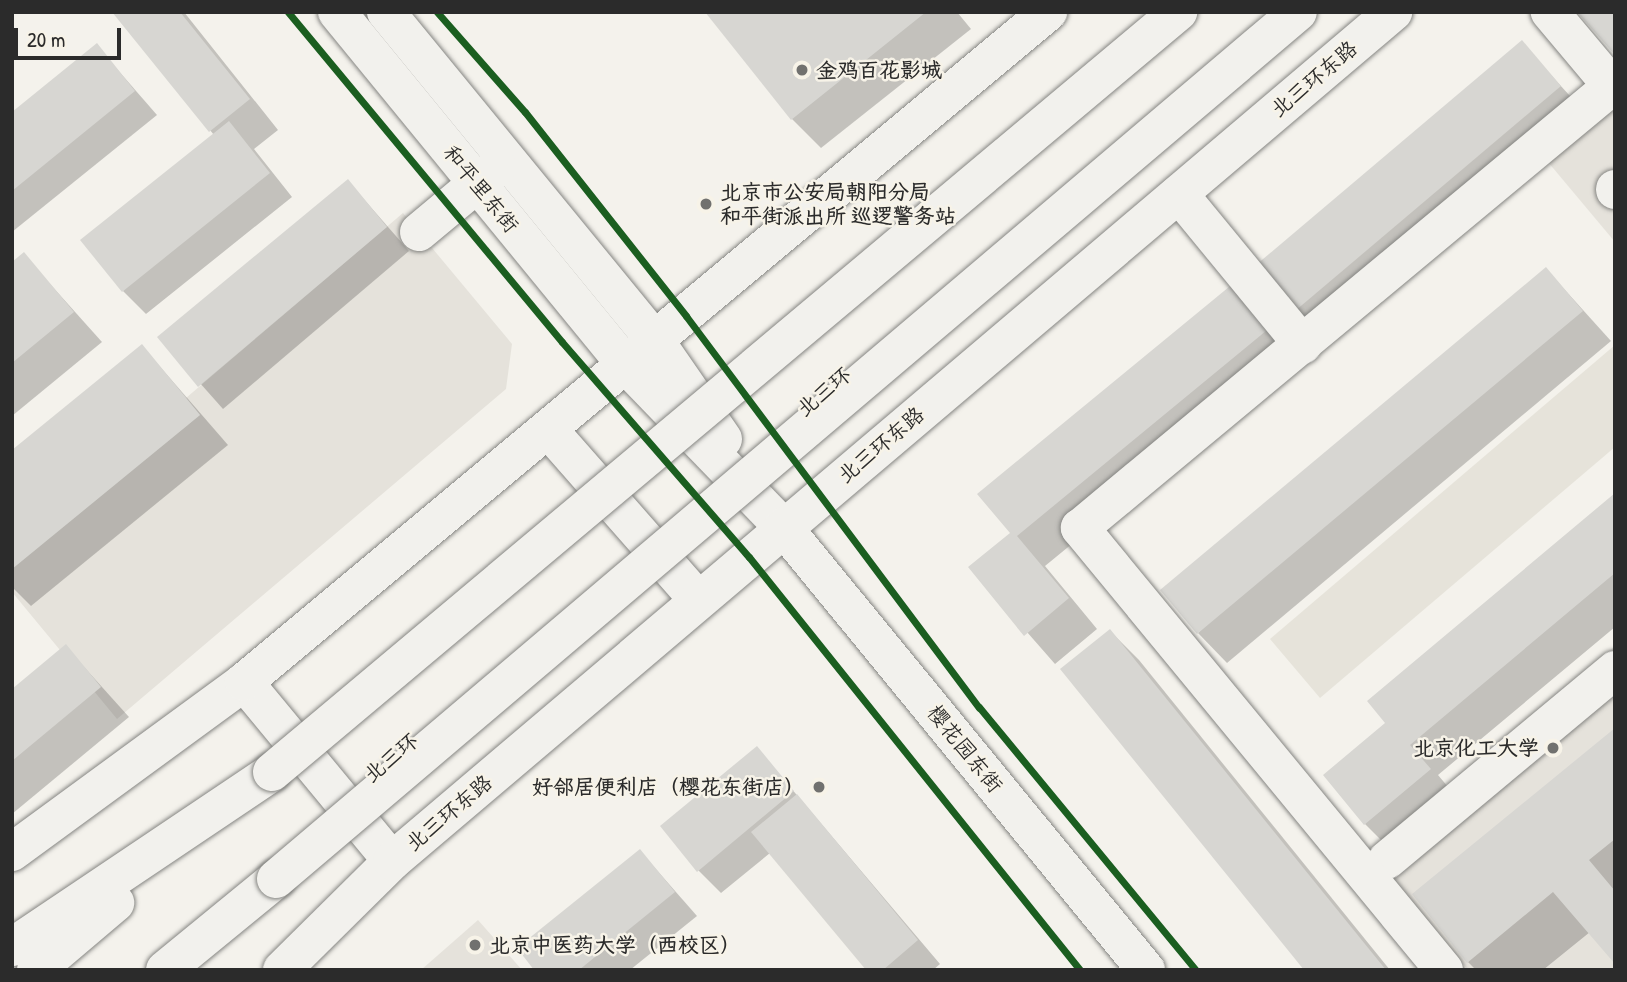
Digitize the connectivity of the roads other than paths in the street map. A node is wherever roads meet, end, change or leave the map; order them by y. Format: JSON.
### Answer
{"nodes":[{"id":1,"x":337,"y":12,"type":"edge"},
{"id":2,"x":386,"y":12,"type":"edge"},
{"id":3,"x":1048,"y":12,"type":"edge"},
{"id":4,"x":1178,"y":12,"type":"edge"},
{"id":5,"x":1298,"y":12,"type":"edge"},
{"id":6,"x":1393,"y":12,"type":"edge"},
{"id":7,"x":1550,"y":12,"type":"edge"},
{"id":8,"x":507,"y":159,"type":"junction"},
{"id":9,"x":477,"y":184,"type":"junction"},
{"id":10,"x":1178,"y":194,"type":"junction"},
{"id":11,"x":419,"y":232,"type":"dead end"},
{"id":12,"x":656,"y":342,"type":"junction"},
{"id":13,"x":1303,"y":345,"type":"junction"},
{"id":14,"x":626,"y":365,"type":"junction"},
{"id":15,"x":548,"y":429,"type":"junction"},
{"id":16,"x":783,"y":527,"type":"junction"},
{"id":17,"x":698,"y":600,"type":"junction"},
{"id":18,"x":1615,"y":670,"type":"edge"},
{"id":19,"x":244,"y":682,"type":"junction"},
{"id":20,"x":272,"y":772,"type":"junction"},
{"id":21,"x":12,"y":852,"type":"edge"},
{"id":22,"x":1387,"y":860,"type":"dead end"},
{"id":23,"x":392,"y":862,"type":"junction"},
{"id":24,"x":276,"y":879,"type":"junction"},
{"id":25,"x":12,"y":947,"type":"edge"},
{"id":26,"x":293,"y":966,"type":"edge"},
{"id":27,"x":36,"y":970,"type":"edge"},
{"id":28,"x":165,"y":970,"type":"edge"},
{"id":29,"x":197,"y":970,"type":"edge"},
{"id":30,"x":1146,"y":970,"type":"edge"},
{"id":31,"x":1444,"y":970,"type":"edge"}],
"edges":[{"from":1,"to":9,"type":"main road","name":"和平里东街"},
{"from":2,"to":8,"type":"main road","name":"和平里东街"},
{"from":3,"to":12,"type":"main road"},
{"from":4,"to":20,"type":"main road","bridge":true},
{"from":5,"to":24,"type":"main road","name":"北三环","bridge":true},
{"from":6,"to":10,"type":"main road","name":"北三环东路"},
{"from":7,"to":13,"type":"main road"},
{"from":8,"to":9,"type":"main road"},
{"from":8,"to":12,"type":"main road","name":"和平里东街"},
{"from":9,"to":11,"type":"main road"},
{"from":9,"to":14,"type":"main road","name":"和平里东街"},
{"from":10,"to":13,"type":"main road"},
{"from":10,"to":16,"type":"main road","name":"北三环东路"},
{"from":12,"to":14,"type":"main road"},
{"from":12,"to":16,"type":"main road","name":"和平里东街"},
{"from":13,"to":31,"type":"main road"},
{"from":14,"to":15,"type":"main road"},
{"from":14,"to":16,"type":"main road","name":"和平里东街"},
{"from":15,"to":17,"type":"main road"},
{"from":15,"to":19,"type":"main road"},
{"from":16,"to":17,"type":"main road","name":"北三环东路"},
{"from":16,"to":30,"type":"main road","name":"樱花园东街"},
{"from":17,"to":23,"type":"main road","name":"北三环东路"},
{"from":18,"to":22,"type":"main road"},
{"from":19,"to":21,"type":"main road"},
{"from":19,"to":23,"type":"main road"},
{"from":20,"to":25,"type":"main road"},
{"from":20,"to":27,"type":"main road"},
{"from":23,"to":26,"type":"main road","name":"北三环东路"},
{"from":24,"to":28,"type":"main road","name":"北三环"},
{"from":24,"to":29,"type":"main road"}]}
